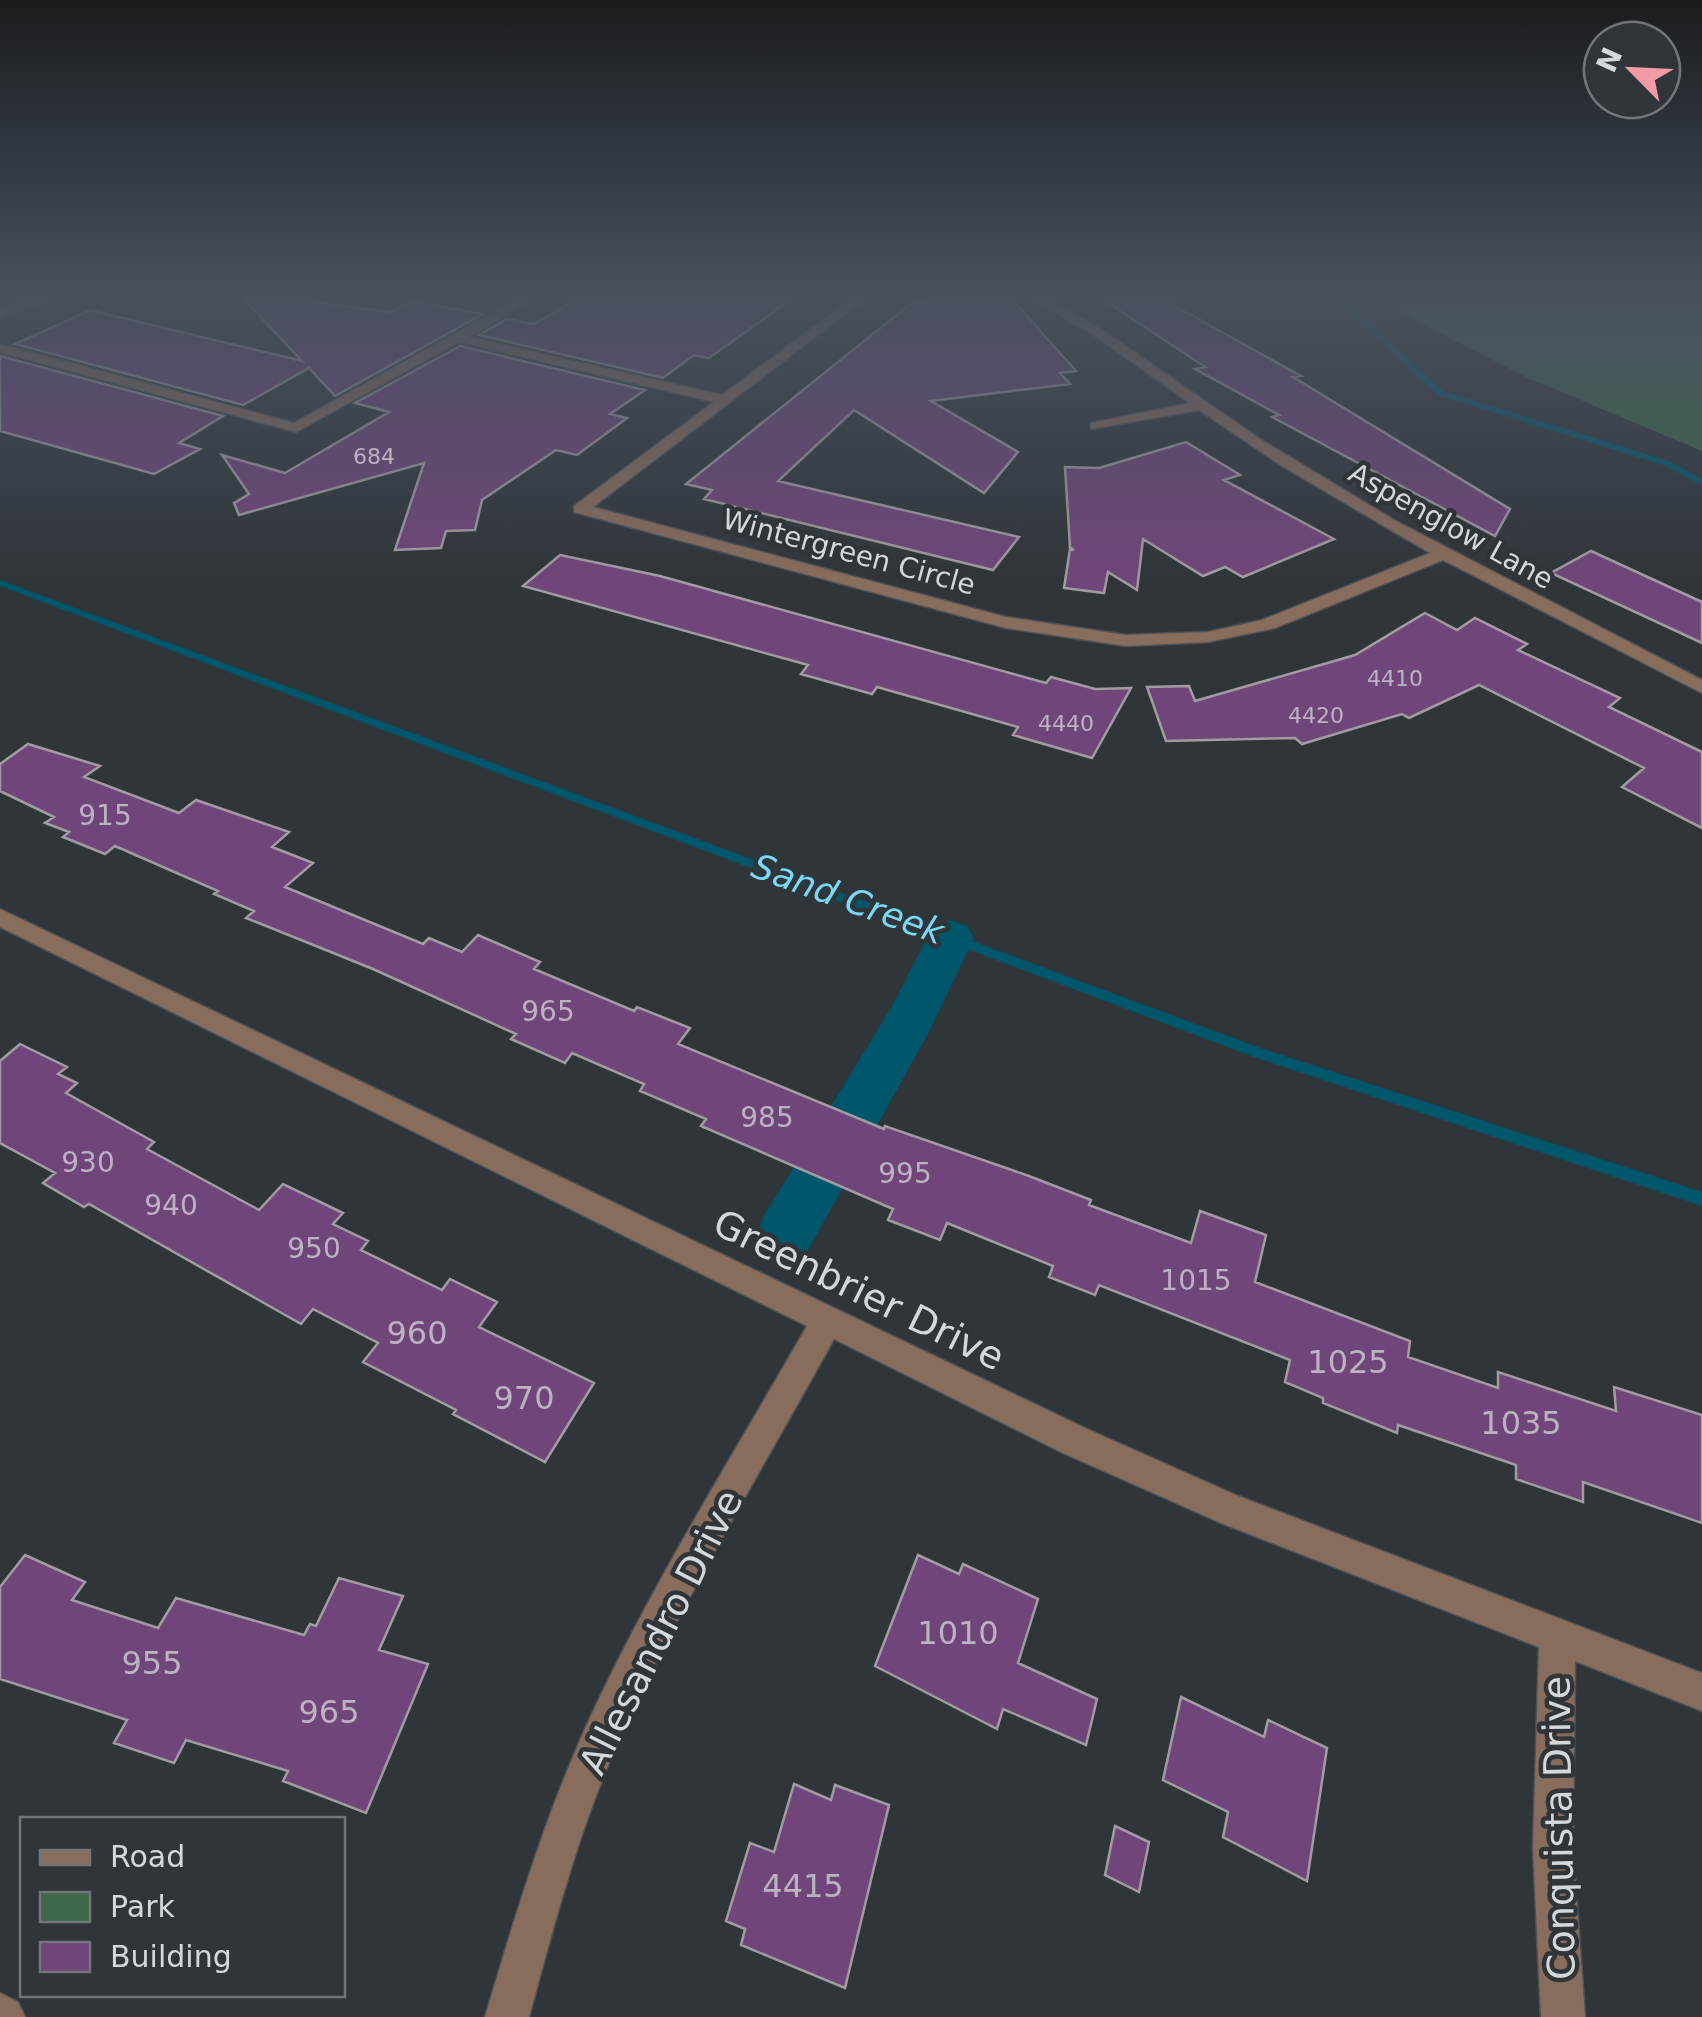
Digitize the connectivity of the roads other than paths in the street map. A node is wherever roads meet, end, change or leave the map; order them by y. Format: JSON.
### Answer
{"nodes":[{"id":1,"x":156,"y":390,"type":"edge"},
{"id":2,"x":364,"y":390,"type":"edge"},
{"id":3,"x":682,"y":390,"type":"edge"},
{"id":4,"x":738,"y":390,"type":"edge"},
{"id":5,"x":1177,"y":390,"type":"edge"},
{"id":6,"x":725,"y":400,"type":"junction"},
{"id":7,"x":1198,"y":406,"type":"junction"},
{"id":8,"x":1096,"y":426,"type":"dead end"},
{"id":9,"x":1443,"y":554,"type":"junction"},
{"id":10,"x":1702,"y":687,"type":"edge"},
{"id":11,"x":0,"y":917,"type":"edge"},
{"id":12,"x":828,"y":1319,"type":"junction"},
{"id":13,"x":1557,"y":1638,"type":"junction"},
{"id":14,"x":1702,"y":1692,"type":"edge"},
{"id":15,"x":508,"y":2017,"type":"edge"},
{"id":16,"x":1563,"y":2017,"type":"edge"}],
"edges":[{"from":1,"to":2,"type":"street"},
{"from":3,"to":6,"type":"street"},
{"from":4,"to":6,"type":"street","name":"Wintergreen Circle"},
{"from":5,"to":7,"type":"street","name":"Aspenglow Lane"},
{"from":6,"to":9,"type":"street","name":"Wintergreen Circle"},
{"from":7,"to":8,"type":"street"},
{"from":7,"to":9,"type":"street","name":"Aspenglow Lane"},
{"from":9,"to":10,"type":"street","name":"Aspenglow Lane"},
{"from":11,"to":12,"type":"street","name":"Greenbrier Drive"},
{"from":12,"to":13,"type":"street","name":"Greenbrier Drive"},
{"from":12,"to":15,"type":"street","name":"Allesandro Drive"},
{"from":13,"to":14,"type":"street","name":"Greenbrier Drive"},
{"from":13,"to":16,"type":"street","name":"Conquista Drive"}]}
